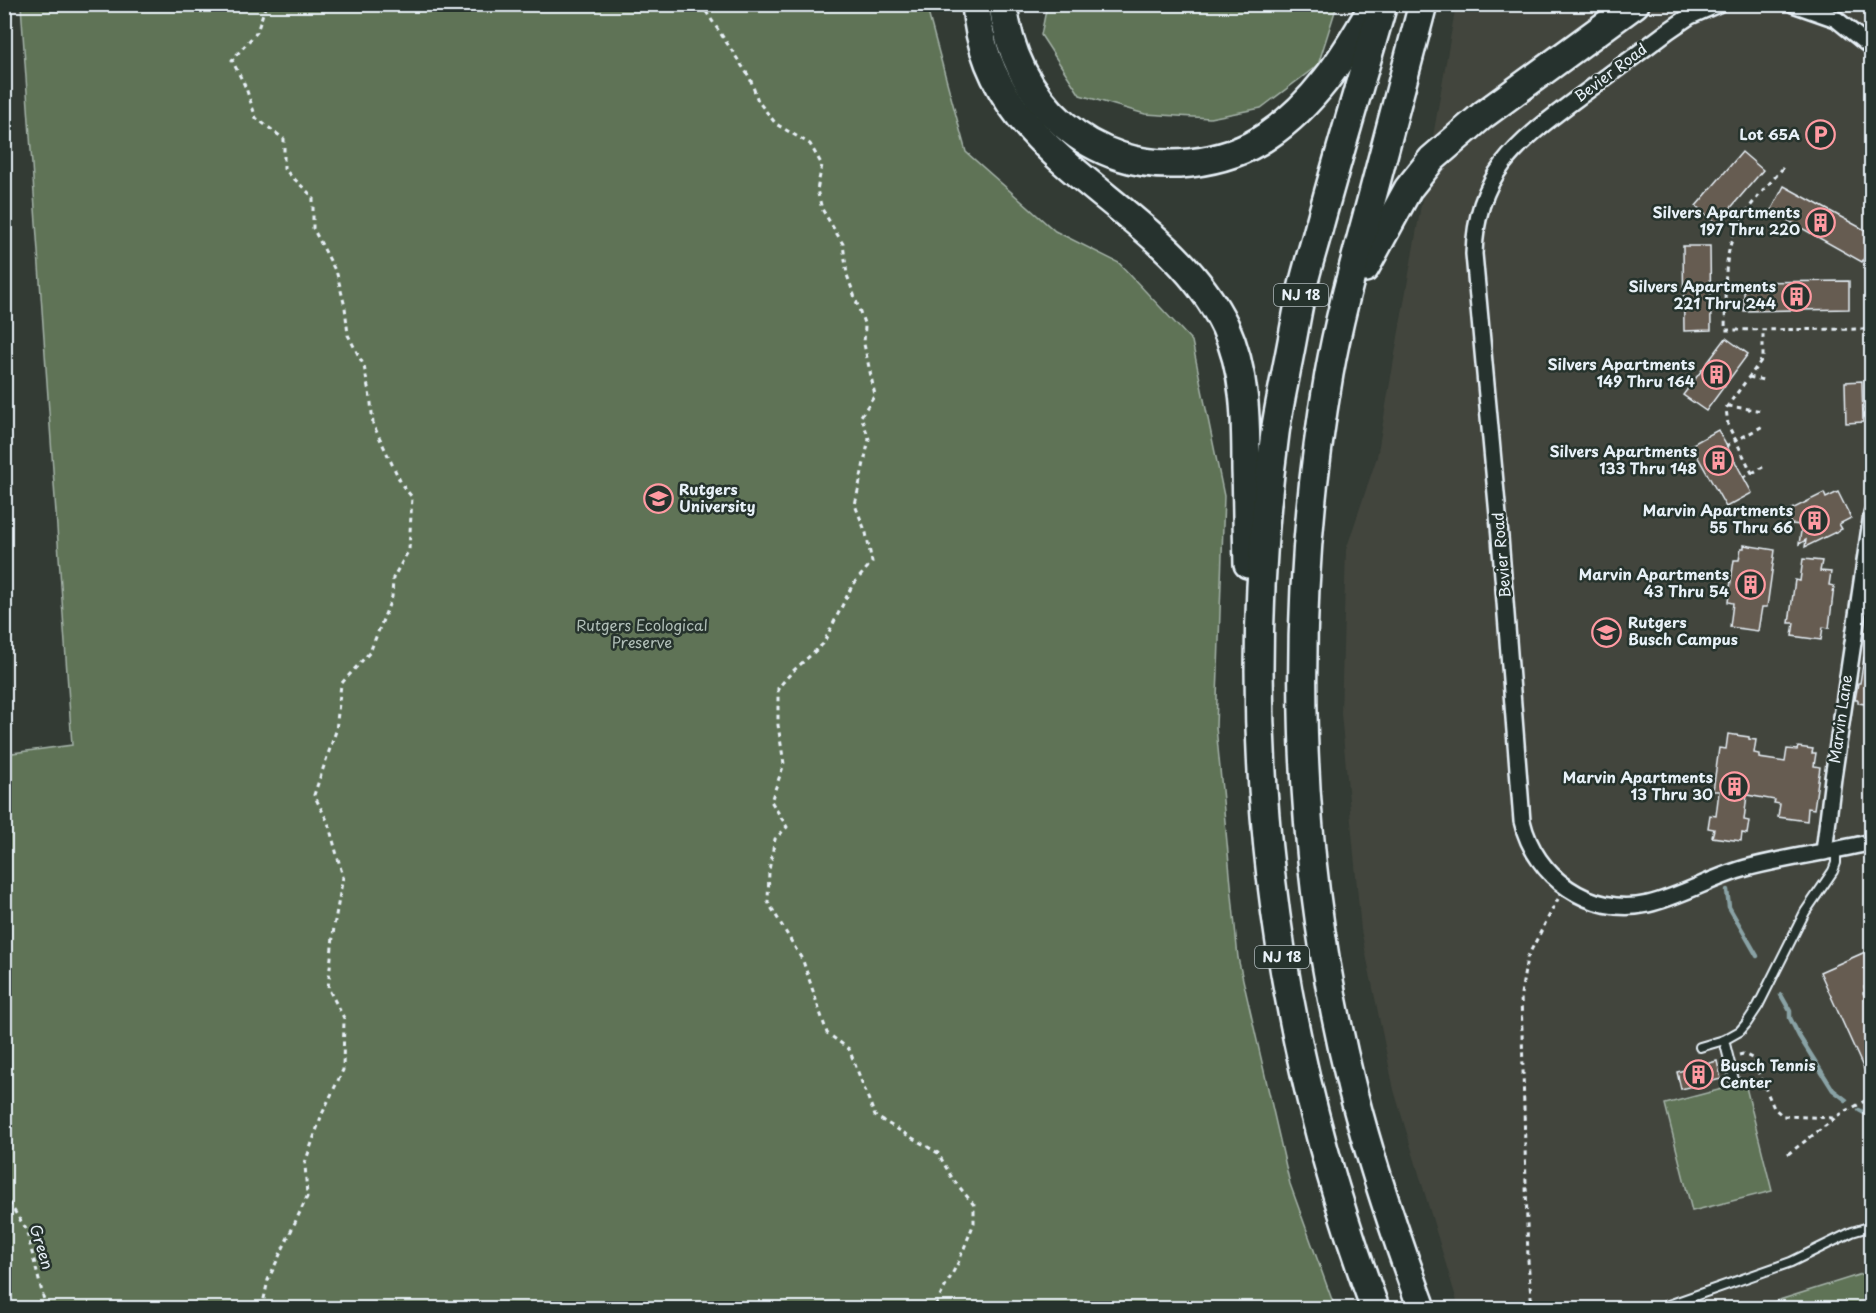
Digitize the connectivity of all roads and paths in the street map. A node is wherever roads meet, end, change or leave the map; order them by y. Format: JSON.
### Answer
{"nodes":[{"id":1,"x":266,"y":4,"type":"edge"},
{"id":2,"x":701,"y":4,"type":"edge"},
{"id":3,"x":976,"y":4,"type":"edge"},
{"id":4,"x":1003,"y":4,"type":"edge"},
{"id":5,"x":1374,"y":4,"type":"edge"},
{"id":6,"x":1383,"y":4,"type":"edge"},
{"id":7,"x":1423,"y":4,"type":"edge"},
{"id":8,"x":1635,"y":4,"type":"edge"},
{"id":9,"x":1718,"y":4,"type":"edge"},
{"id":10,"x":1793,"y":4,"type":"edge"},
{"id":11,"x":1872,"y":48,"type":"edge"},
{"id":12,"x":1783,"y":168,"type":"dead end"},
{"id":13,"x":1341,"y":315,"type":"junction"},
{"id":14,"x":1872,"y":329,"type":"edge"},
{"id":15,"x":1763,"y":330,"type":"junction"},
{"id":16,"x":1749,"y":377,"type":"junction"},
{"id":17,"x":1763,"y":380,"type":"dead end"},
{"id":18,"x":1728,"y":406,"type":"junction"},
{"id":19,"x":1763,"y":411,"type":"dead end"},
{"id":20,"x":1763,"y":426,"type":"dead end"},
{"id":21,"x":1736,"y":441,"type":"junction"},
{"id":22,"x":1726,"y":446,"type":"dead end"},
{"id":23,"x":1763,"y":467,"type":"dead end"},
{"id":24,"x":1752,"y":473,"type":"junction"},
{"id":25,"x":1743,"y":477,"type":"dead end"},
{"id":26,"x":1872,"y":514,"type":"edge"},
{"id":27,"x":1260,"y":594,"type":"junction"},
{"id":28,"x":1872,"y":843,"type":"edge"},
{"id":29,"x":1830,"y":851,"type":"junction"},
{"id":30,"x":1565,"y":887,"type":"junction"},
{"id":31,"x":1725,"y":1040,"type":"junction"},
{"id":32,"x":1700,"y":1047,"type":"dead end"},
{"id":33,"x":1728,"y":1056,"type":"junction"},
{"id":34,"x":1734,"y":1080,"type":"dead end"},
{"id":35,"x":1872,"y":1097,"type":"edge"},
{"id":36,"x":1835,"y":1118,"type":"junction"},
{"id":37,"x":1788,"y":1154,"type":"dead end"},
{"id":38,"x":4,"y":1196,"type":"edge"},
{"id":39,"x":1872,"y":1226,"type":"edge"},
{"id":40,"x":46,"y":1308,"type":"edge"},
{"id":41,"x":262,"y":1308,"type":"edge"},
{"id":42,"x":934,"y":1308,"type":"edge"},
{"id":43,"x":1375,"y":1308,"type":"edge"},
{"id":44,"x":1422,"y":1308,"type":"edge"},
{"id":45,"x":1535,"y":1308,"type":"edge"},
{"id":46,"x":1660,"y":1308,"type":"edge"}],
"edges":[{"from":1,"to":41,"type":"path"},
{"from":2,"to":42,"type":"path"},
{"from":3,"to":27,"type":"highway"},
{"from":4,"to":5,"type":"highway"},
{"from":6,"to":27,"type":"highway","number":"NJ 18"},
{"from":7,"to":13,"type":"highway","number":"NJ 18"},
{"from":8,"to":13,"type":"highway"},
{"from":9,"to":30,"type":"street","name":"Bevier Road"},
{"from":10,"to":11,"type":"street"},
{"from":12,"to":15,"type":"path"},
{"from":13,"to":44,"type":"highway","number":"NJ 18"},
{"from":14,"to":15,"type":"path"},
{"from":15,"to":16,"type":"path"},
{"from":16,"to":17,"type":"path"},
{"from":16,"to":18,"type":"path"},
{"from":18,"to":19,"type":"path"},
{"from":18,"to":21,"type":"path"},
{"from":20,"to":21,"type":"path"},
{"from":21,"to":22,"type":"path"},
{"from":21,"to":24,"type":"path"},
{"from":23,"to":24,"type":"path"},
{"from":24,"to":25,"type":"path"},
{"from":26,"to":29,"type":"street","name":"Marvin Lane"},
{"from":27,"to":43,"type":"highway","number":"NJ 18"},
{"from":28,"to":29,"type":"street","name":"Bevier Road"},
{"from":29,"to":30,"type":"street","name":"Bevier Road"},
{"from":29,"to":31,"type":"lane"},
{"from":30,"to":45,"type":"path"},
{"from":31,"to":32,"type":"lane"},
{"from":31,"to":33,"type":"lane"},
{"from":33,"to":34,"type":"lane"},
{"from":33,"to":36,"type":"path"},
{"from":35,"to":36,"type":"path"},
{"from":36,"to":37,"type":"path"},
{"from":38,"to":40,"type":"path","name":"Green"},
{"from":39,"to":46,"type":"lane"}]}
